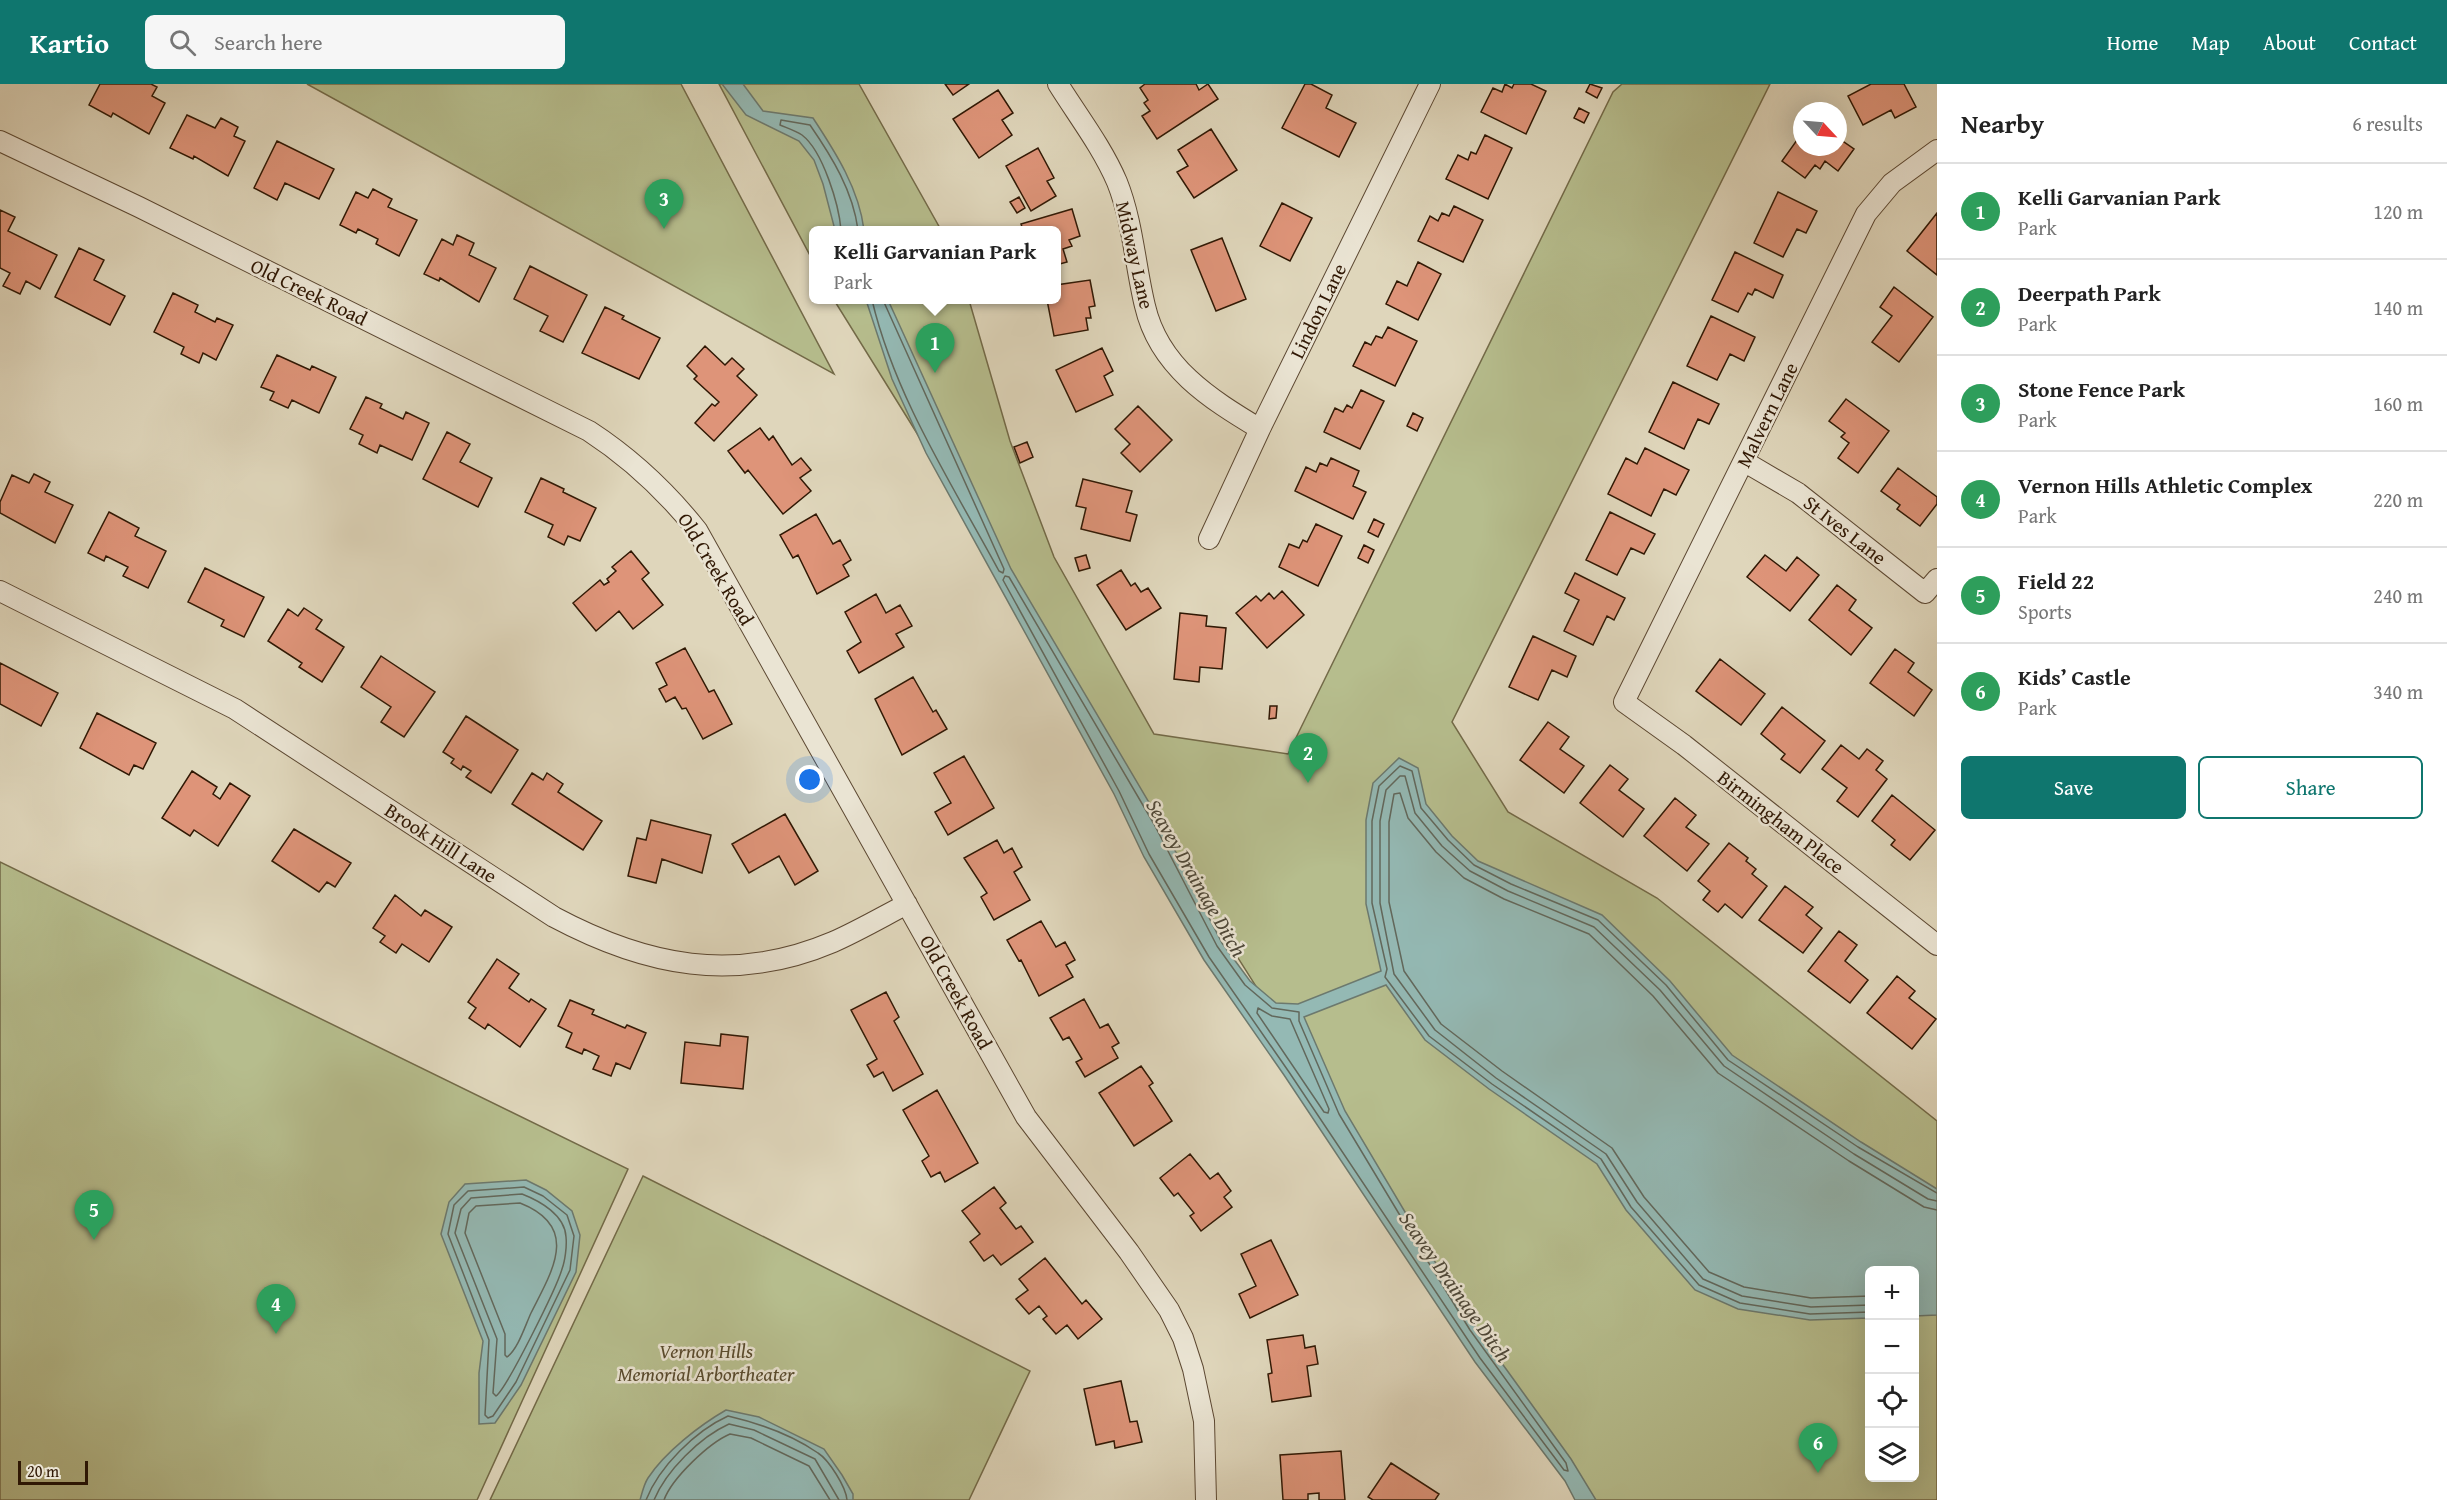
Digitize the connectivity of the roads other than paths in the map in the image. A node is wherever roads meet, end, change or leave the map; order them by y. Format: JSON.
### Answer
{"nodes":[{"id":1,"x":1058,"y":84,"type":"edge"},
{"id":2,"x":1430,"y":84,"type":"edge"},
{"id":3,"x":0,"y":141,"type":"edge"},
{"id":4,"x":1937,"y":150,"type":"edge"},
{"id":5,"x":1260,"y":429,"type":"junction"},
{"id":6,"x":1745,"y":462,"type":"junction"},
{"id":7,"x":1209,"y":539,"type":"dead end"},
{"id":8,"x":1937,"y":579,"type":"edge"},
{"id":9,"x":0,"y":591,"type":"edge"},
{"id":10,"x":1624,"y":702,"type":"joint"},
{"id":11,"x":907,"y":904,"type":"junction"},
{"id":12,"x":1937,"y":945,"type":"edge"},
{"id":13,"x":1206,"y":1500,"type":"edge"}],
"edges":[{"from":1,"to":5,"type":"street","name":"Midway Lane"},
{"from":2,"to":5,"type":"street","name":"Lindon Lane"},
{"from":3,"to":11,"type":"street","name":"Old Creek Road"},
{"from":4,"to":6,"type":"street","name":"Malvern Lane"},
{"from":5,"to":7,"type":"street","name":"Lindon Lane"},
{"from":6,"to":8,"type":"street","name":"St Ives Lane"},
{"from":6,"to":10,"type":"street","name":"Malvern Lane"},
{"from":9,"to":11,"type":"street","name":"Brook Hill Lane"},
{"from":10,"to":12,"type":"street","name":"Birmingham Place"},
{"from":11,"to":13,"type":"street","name":"Old Creek Road"}]}
